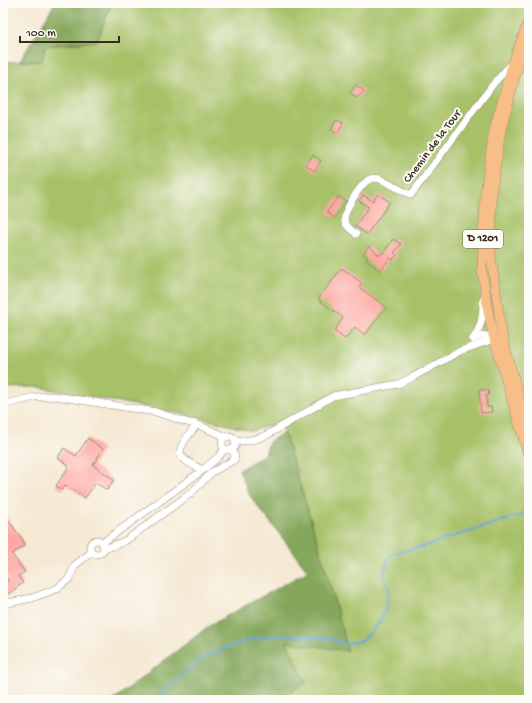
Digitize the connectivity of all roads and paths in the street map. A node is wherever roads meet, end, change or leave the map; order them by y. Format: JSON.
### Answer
{"nodes":[{"id":1,"x":529,"y":20,"type":"edge"},
{"id":2,"x":529,"y":39,"type":"edge"},
{"id":3,"x":513,"y":62,"type":"junction"},
{"id":4,"x":356,"y":234,"type":"dead end"},
{"id":5,"x":491,"y":256,"type":"junction"},
{"id":6,"x":482,"y":270,"type":"junction"},
{"id":7,"x":473,"y":339,"type":"junction"},
{"id":8,"x":494,"y":339,"type":"junction"},
{"id":9,"x":460,"y":351,"type":"junction"},
{"id":10,"x":520,"y":403,"type":"junction"},
{"id":11,"x":3,"y":405,"type":"edge"},
{"id":12,"x":192,"y":425,"type":"junction"},
{"id":13,"x":529,"y":433,"type":"edge"},
{"id":14,"x":228,"y":446,"type":"junction"},
{"id":15,"x":529,"y":458,"type":"edge"},
{"id":16,"x":203,"y":470,"type":"junction"},
{"id":17,"x":103,"y":545,"type":"junction"},
{"id":18,"x":92,"y":552,"type":"junction"},
{"id":19,"x":3,"y":604,"type":"edge"}],
"edges":[{"from":1,"to":3,"type":"main road","number":"D 1201"},
{"from":2,"to":5,"type":"main road","number":"D 1201"},
{"from":3,"to":4,"type":"street","name":"Chemin de la Tour"},
{"from":3,"to":6,"type":"main road","number":"D 1201"},
{"from":5,"to":8,"type":"main road"},
{"from":5,"to":10,"type":"main road","number":"D 1201"},
{"from":6,"to":7,"type":"street"},
{"from":6,"to":8,"type":"main road","number":"D 1201"},
{"from":7,"to":8,"type":"street"},
{"from":7,"to":9,"type":"street"},
{"from":8,"to":9,"type":"street"},
{"from":8,"to":10,"type":"street"},
{"from":8,"to":15,"type":"main road","number":"D 1201"},
{"from":9,"to":14,"type":"street"},
{"from":10,"to":13,"type":"main road","number":"D 1201"},
{"from":11,"to":12,"type":"street"},
{"from":12,"to":14,"type":"street"},
{"from":12,"to":14,"type":"street"},
{"from":12,"to":16,"type":"street"},
{"from":14,"to":16,"type":"street"},
{"from":14,"to":17,"type":"street"},
{"from":16,"to":17,"type":"street"},
{"from":17,"to":18,"type":"street"},
{"from":17,"to":18,"type":"street"},
{"from":18,"to":19,"type":"street"}]}
